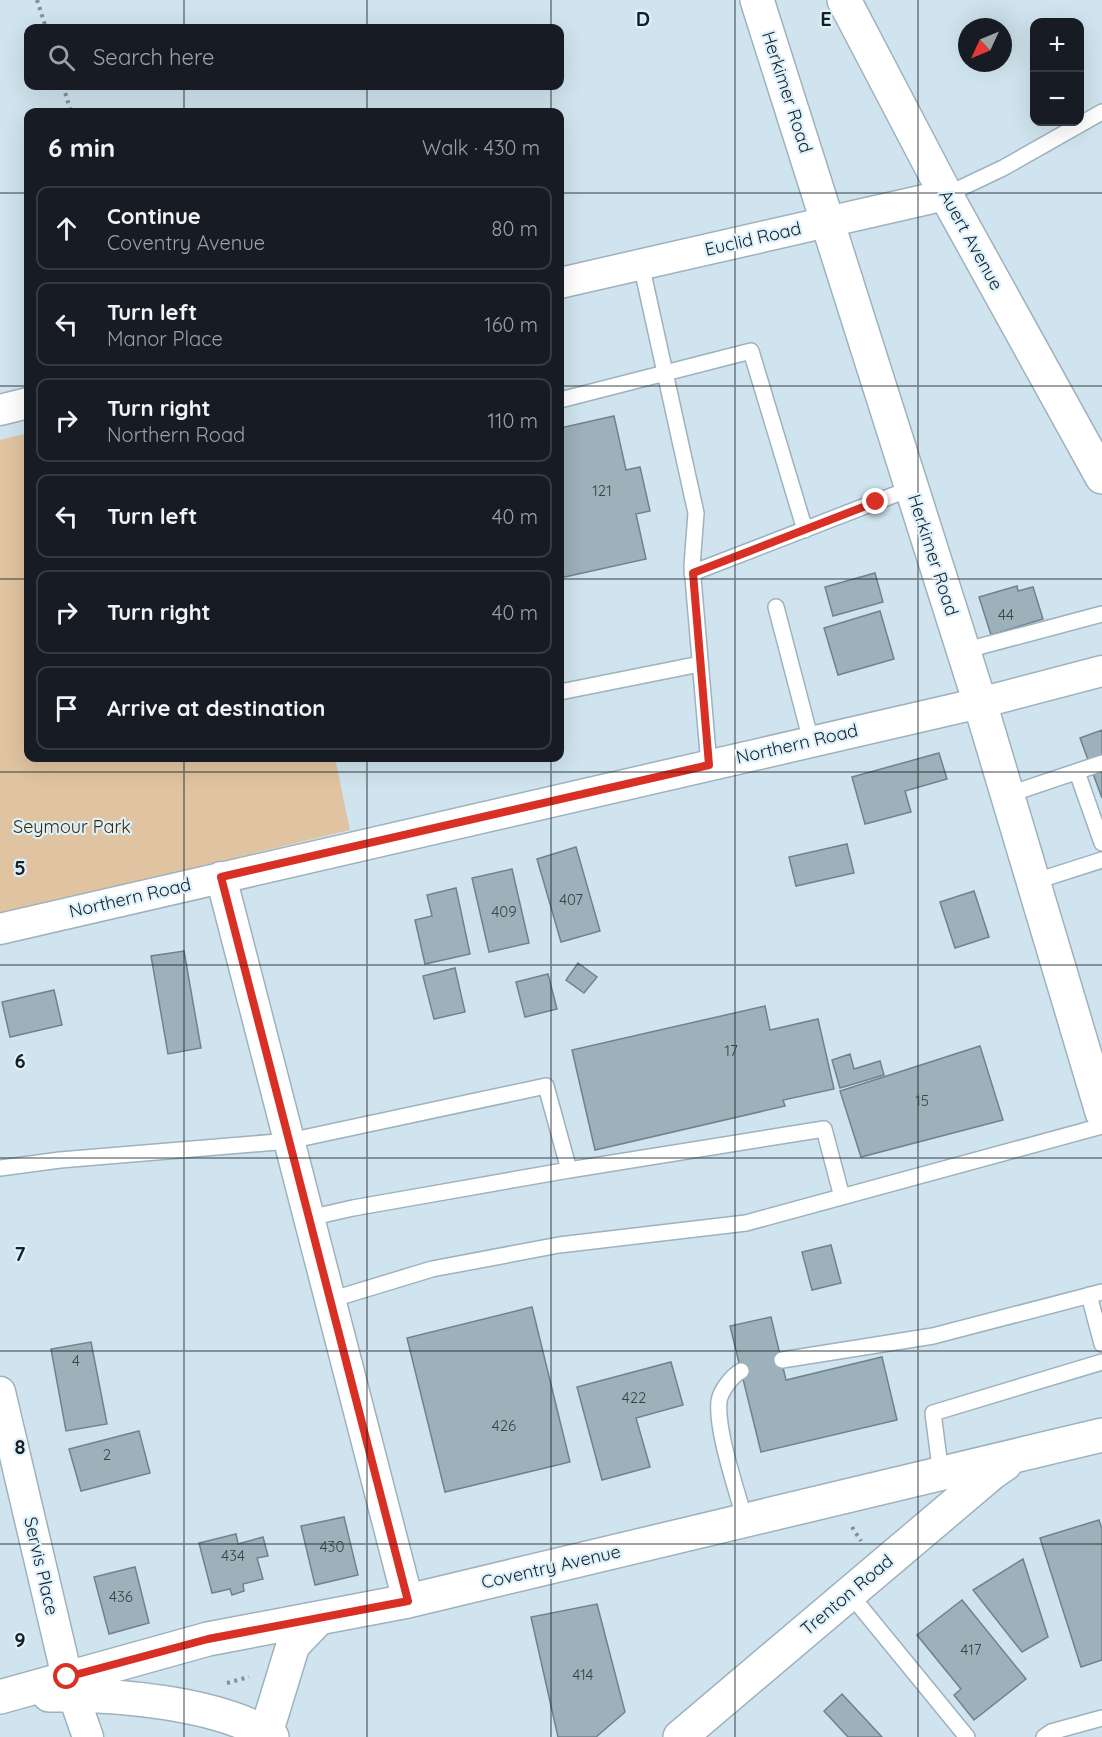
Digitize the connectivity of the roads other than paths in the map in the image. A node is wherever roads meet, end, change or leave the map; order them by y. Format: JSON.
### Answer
{"nodes":[{"id":1,"x":757,"y":0,"type":"edge"},
{"id":2,"x":844,"y":0,"type":"edge"},
{"id":3,"x":1102,"y":112,"type":"edge"},
{"id":4,"x":946,"y":195,"type":"junction"},
{"id":5,"x":829,"y":222,"type":"junction"},
{"id":6,"x":641,"y":264,"type":"junction"},
{"id":7,"x":564,"y":282,"type":"edge"},
{"id":8,"x":665,"y":373,"type":"junction"},
{"id":9,"x":564,"y":399,"type":"edge"},
{"id":10,"x":1102,"y":477,"type":"edge"},
{"id":11,"x":912,"y":488,"type":"junction"},
{"id":12,"x":805,"y":530,"type":"junction"},
{"id":13,"x":693,"y":573,"type":"junction"},
{"id":14,"x":776,"y":607,"type":"dead end"},
{"id":15,"x":1102,"y":614,"type":"edge"},
{"id":16,"x":963,"y":651,"type":"junction"},
{"id":17,"x":700,"y":664,"type":"junction"},
{"id":18,"x":1102,"y":671,"type":"edge"},
{"id":19,"x":564,"y":691,"type":"edge"},
{"id":20,"x":980,"y":703,"type":"junction"},
{"id":21,"x":811,"y":741,"type":"junction"},
{"id":22,"x":1102,"y":763,"type":"edge"},
{"id":23,"x":709,"y":765,"type":"junction"},
{"id":24,"x":1077,"y":772,"type":"junction"},
{"id":25,"x":1007,"y":795,"type":"junction"},
{"id":26,"x":1102,"y":843,"type":"edge"},
{"id":27,"x":1102,"y":860,"type":"edge"},
{"id":28,"x":221,"y":877,"type":"junction"},
{"id":29,"x":1033,"y":882,"type":"junction"},
{"id":30,"x":0,"y":929,"type":"edge"},
{"id":31,"x":1102,"y":1112,"type":"edge"},
{"id":32,"x":1102,"y":1126,"type":"edge"},
{"id":33,"x":289,"y":1141,"type":"junction"},
{"id":34,"x":0,"y":1168,"type":"edge"},
{"id":35,"x":569,"y":1170,"type":"junction"},
{"id":36,"x":842,"y":1197,"type":"junction"},
{"id":37,"x":309,"y":1218,"type":"junction"},
{"id":38,"x":1095,"y":1293,"type":"edge"},
{"id":39,"x":330,"y":1299,"type":"junction"},
{"id":40,"x":1102,"y":1344,"type":"edge"},
{"id":41,"x":782,"y":1360,"type":"dead end"},
{"id":42,"x":1102,"y":1362,"type":"edge"},
{"id":43,"x":741,"y":1371,"type":"dead end"},
{"id":44,"x":0,"y":1392,"type":"edge"},
{"id":45,"x":1102,"y":1435,"type":"edge"},
{"id":46,"x":1017,"y":1457,"type":"junction"},
{"id":47,"x":941,"y":1475,"type":"junction"},
{"id":48,"x":745,"y":1521,"type":"junction"},
{"id":49,"x":850,"y":1594,"type":"junction"},
{"id":50,"x":408,"y":1601,"type":"junction"},
{"id":51,"x":318,"y":1619,"type":"junction"},
{"id":52,"x":69,"y":1686,"type":"junction"},
{"id":53,"x":2,"y":1696,"type":"edge"},
{"id":54,"x":1102,"y":1718,"type":"edge"},
{"id":55,"x":269,"y":1735,"type":"edge"},
{"id":56,"x":682,"y":1736,"type":"edge"},
{"id":57,"x":88,"y":1737,"type":"edge"},
{"id":58,"x":967,"y":1737,"type":"edge"},
{"id":59,"x":1044,"y":1737,"type":"edge"}],
"edges":[{"from":1,"to":5,"type":"street","name":"Herkimer Road"},
{"from":2,"to":4,"type":"street","name":"Auert Avenue"},
{"from":3,"to":4,"type":"lane"},
{"from":4,"to":5,"type":"street","name":"Euclid Road"},
{"from":4,"to":10,"type":"street","name":"Auert Avenue"},
{"from":5,"to":6,"type":"street","name":"Euclid Road"},
{"from":5,"to":11,"type":"street","name":"Herkimer Road"},
{"from":6,"to":7,"type":"street","name":"Euclid Road"},
{"from":6,"to":8,"type":"lane"},
{"from":8,"to":9,"type":"lane"},
{"from":8,"to":12,"type":"lane"},
{"from":8,"to":13,"type":"lane"},
{"from":11,"to":12,"type":"lane"},
{"from":11,"to":16,"type":"street","name":"Herkimer Road"},
{"from":12,"to":13,"type":"lane"},
{"from":13,"to":17,"type":"lane"},
{"from":14,"to":21,"type":"lane"},
{"from":15,"to":16,"type":"lane"},
{"from":16,"to":20,"type":"street","name":"Herkimer Road"},
{"from":17,"to":19,"type":"lane"},
{"from":17,"to":23,"type":"lane"},
{"from":18,"to":20,"type":"street","name":"Northern Road"},
{"from":20,"to":21,"type":"street","name":"Northern Road"},
{"from":20,"to":25,"type":"street","name":"Herkimer Road"},
{"from":21,"to":23,"type":"street","name":"Northern Road"},
{"from":22,"to":24,"type":"lane"},
{"from":23,"to":28,"type":"street","name":"Northern Road"},
{"from":24,"to":25,"type":"lane"},
{"from":24,"to":26,"type":"lane"},
{"from":25,"to":29,"type":"street","name":"Herkimer Road"},
{"from":27,"to":29,"type":"lane"},
{"from":28,"to":30,"type":"street","name":"Northern Road"},
{"from":28,"to":33,"type":"street"},
{"from":29,"to":31,"type":"street","name":"Herkimer Road"},
{"from":32,"to":36,"type":"lane"},
{"from":33,"to":34,"type":"lane"},
{"from":33,"to":35,"type":"lane"},
{"from":33,"to":37,"type":"street"},
{"from":35,"to":36,"type":"lane"},
{"from":35,"to":37,"type":"lane"},
{"from":36,"to":39,"type":"lane"},
{"from":37,"to":39,"type":"street"},
{"from":38,"to":40,"type":"lane"},
{"from":38,"to":41,"type":"lane"},
{"from":39,"to":50,"type":"street"},
{"from":42,"to":47,"type":"lane"},
{"from":43,"to":48,"type":"lane"},
{"from":44,"to":52,"type":"street","name":"Servis Place"},
{"from":45,"to":46,"type":"street","name":"Coventry Avenue"},
{"from":46,"to":47,"type":"street","name":"Coventry Avenue"},
{"from":46,"to":49,"type":"street","name":"Trenton Road"},
{"from":47,"to":48,"type":"street","name":"Coventry Avenue"},
{"from":48,"to":50,"type":"street","name":"Coventry Avenue"},
{"from":49,"to":56,"type":"street","name":"Trenton Road"},
{"from":49,"to":58,"type":"lane"},
{"from":50,"to":51,"type":"street","name":"Coventry Avenue"},
{"from":51,"to":52,"type":"street","name":"Coventry Avenue"},
{"from":51,"to":55,"type":"street"},
{"from":52,"to":53,"type":"street","name":"Coventry Avenue"},
{"from":52,"to":55,"type":"street"},
{"from":52,"to":57,"type":"street","name":"Servis Place"},
{"from":54,"to":59,"type":"lane"}]}
